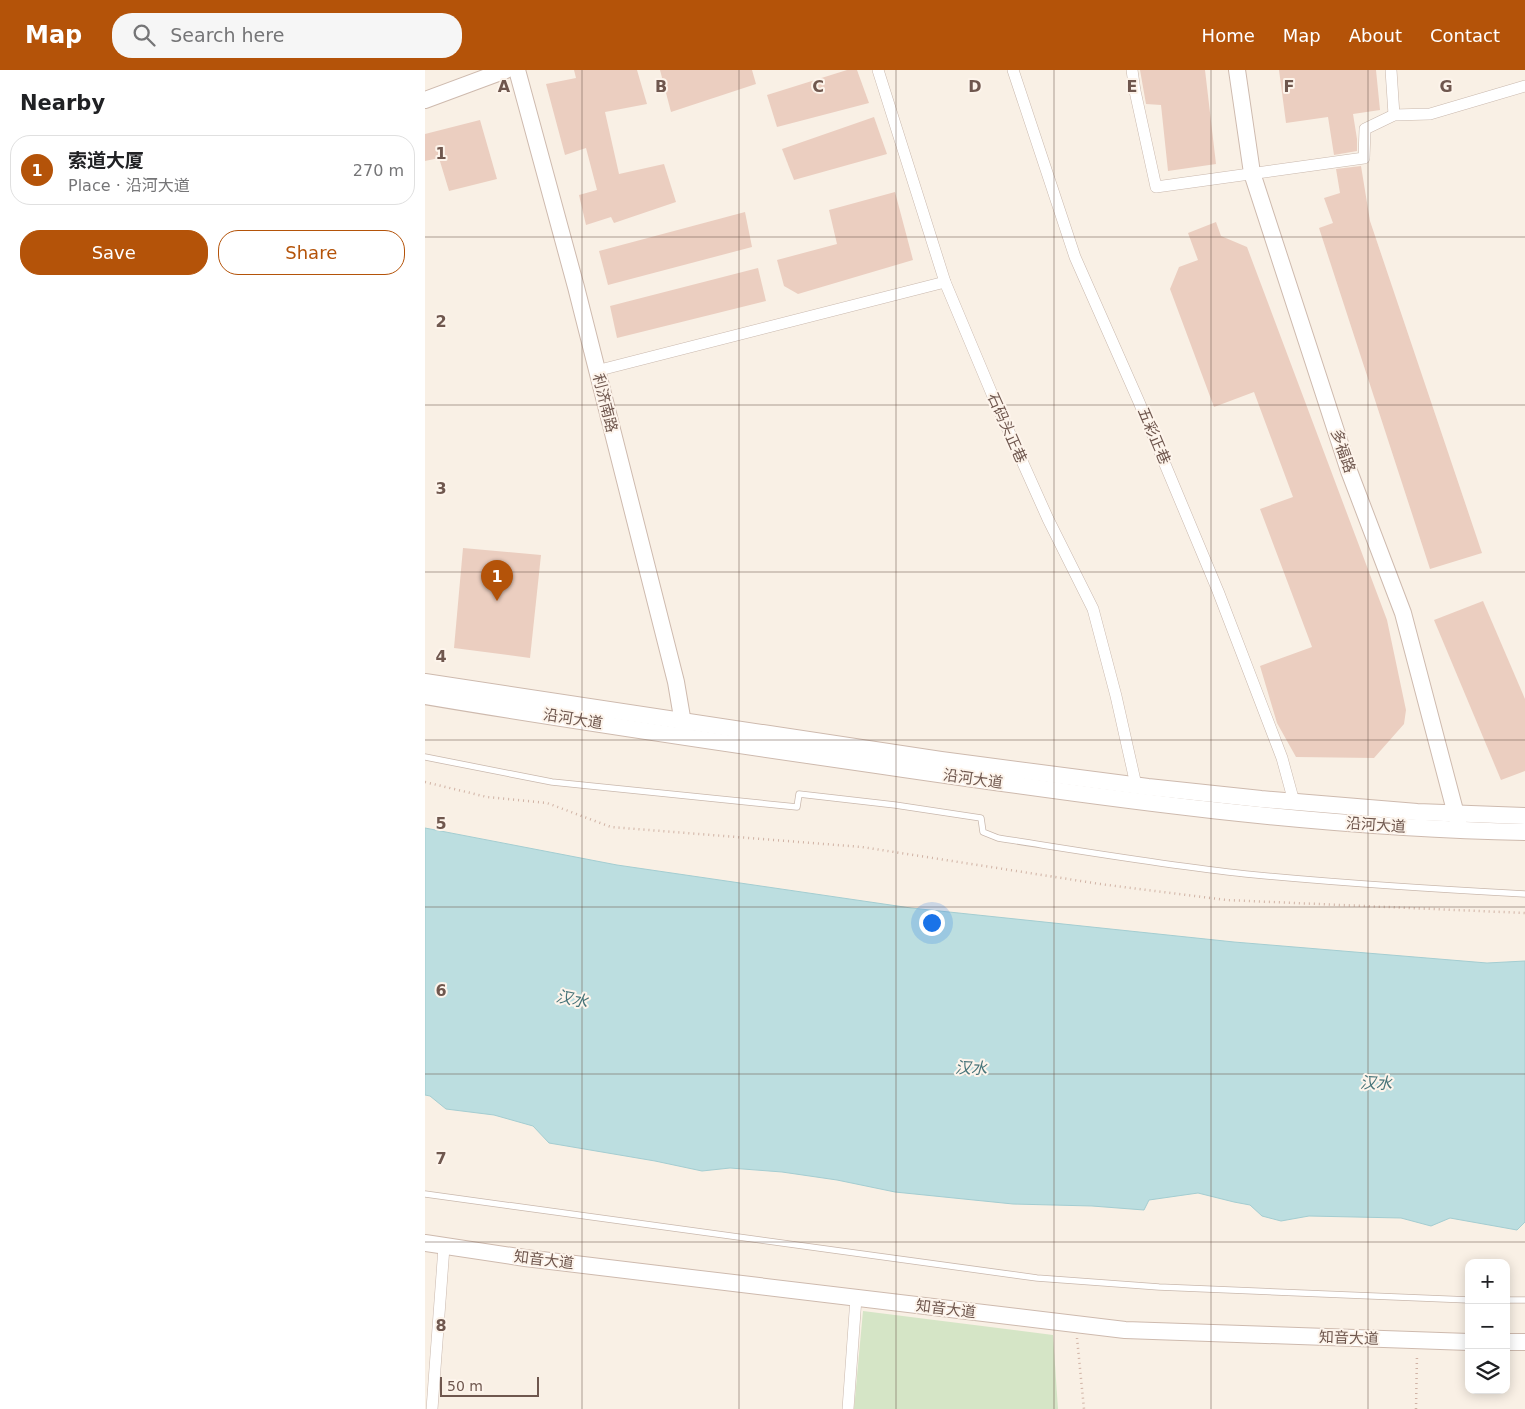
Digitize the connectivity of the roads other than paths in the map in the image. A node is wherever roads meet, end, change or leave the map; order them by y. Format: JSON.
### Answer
{"nodes":[{"id":1,"x":506,"y":70,"type":"edge"},
{"id":2,"x":517,"y":70,"type":"edge"},
{"id":3,"x":878,"y":70,"type":"edge"},
{"id":4,"x":1013,"y":70,"type":"edge"},
{"id":5,"x":1132,"y":70,"type":"edge"},
{"id":6,"x":1237,"y":70,"type":"edge"},
{"id":7,"x":1391,"y":70,"type":"edge"},
{"id":8,"x":1525,"y":86,"type":"edge"},
{"id":9,"x":425,"y":100,"type":"edge"},
{"id":10,"x":1394,"y":115,"type":"junction"},
{"id":11,"x":1251,"y":173,"type":"junction"},
{"id":12,"x":945,"y":282,"type":"junction"},
{"id":13,"x":596,"y":371,"type":"junction"},
{"id":14,"x":425,"y":682,"type":"edge"},
{"id":15,"x":425,"y":696,"type":"edge"},
{"id":16,"x":684,"y":729,"type":"junction"},
{"id":17,"x":425,"y":757,"type":"edge"},
{"id":18,"x":1137,"y":785,"type":"junction"},
{"id":19,"x":1294,"y":802,"type":"junction"},
{"id":20,"x":1454,"y":814,"type":"junction"},
{"id":21,"x":1525,"y":816,"type":"edge"},
{"id":22,"x":1461,"y":830,"type":"junction"},
{"id":23,"x":1525,"y":832,"type":"edge"},
{"id":24,"x":1525,"y":894,"type":"edge"},
{"id":25,"x":425,"y":1194,"type":"edge"},
{"id":26,"x":425,"y":1243,"type":"edge"},
{"id":27,"x":444,"y":1247,"type":"junction"},
{"id":28,"x":856,"y":1298,"type":"junction"},
{"id":29,"x":1465,"y":1300,"type":"edge"},
{"id":30,"x":1510,"y":1300,"type":"edge"},
{"id":31,"x":1525,"y":1300,"type":"edge"},
{"id":32,"x":1465,"y":1342,"type":"edge"},
{"id":33,"x":1510,"y":1342,"type":"edge"},
{"id":34,"x":1525,"y":1342,"type":"edge"},
{"id":35,"x":432,"y":1409,"type":"edge"},
{"id":36,"x":848,"y":1409,"type":"edge"}],
"edges":[{"from":1,"to":9,"type":"main road"},
{"from":2,"to":13,"type":"main road","name":"利济南路"},
{"from":3,"to":12,"type":"street","name":"石码头正巷"},
{"from":4,"to":19,"type":"street","name":"五彩正巷"},
{"from":5,"to":11,"type":"street"},
{"from":6,"to":11,"type":"main road","name":"多福路"},
{"from":7,"to":10,"type":"street"},
{"from":8,"to":10,"type":"street"},
{"from":10,"to":11,"type":"street"},
{"from":11,"to":20,"type":"main road","name":"多福路"},
{"from":12,"to":13,"type":"street"},
{"from":12,"to":18,"type":"street","name":"石码头正巷"},
{"from":13,"to":16,"type":"main road","name":"利济南路"},
{"from":14,"to":16,"type":"main road","name":"沿河大道"},
{"from":15,"to":16,"type":"main road","name":"沿河大道"},
{"from":16,"to":18,"type":"main road","name":"沿河大道"},
{"from":16,"to":22,"type":"main road","name":"沿河大道"},
{"from":17,"to":24,"type":"lane"},
{"from":18,"to":19,"type":"main road","name":"沿河大道"},
{"from":19,"to":20,"type":"main road","name":"沿河大道"},
{"from":20,"to":21,"type":"main road","name":"沿河大道"},
{"from":20,"to":22,"type":"main road","name":"多福路"},
{"from":22,"to":23,"type":"main road","name":"沿河大道"},
{"from":25,"to":29,"type":"lane"},
{"from":26,"to":27,"type":"main road","name":"知音大道"},
{"from":27,"to":28,"type":"main road","name":"知音大道"},
{"from":27,"to":35,"type":"street"},
{"from":28,"to":32,"type":"main road","name":"知音大道"},
{"from":28,"to":36,"type":"street"},
{"from":30,"to":31,"type":"lane"},
{"from":33,"to":34,"type":"main road"}]}
